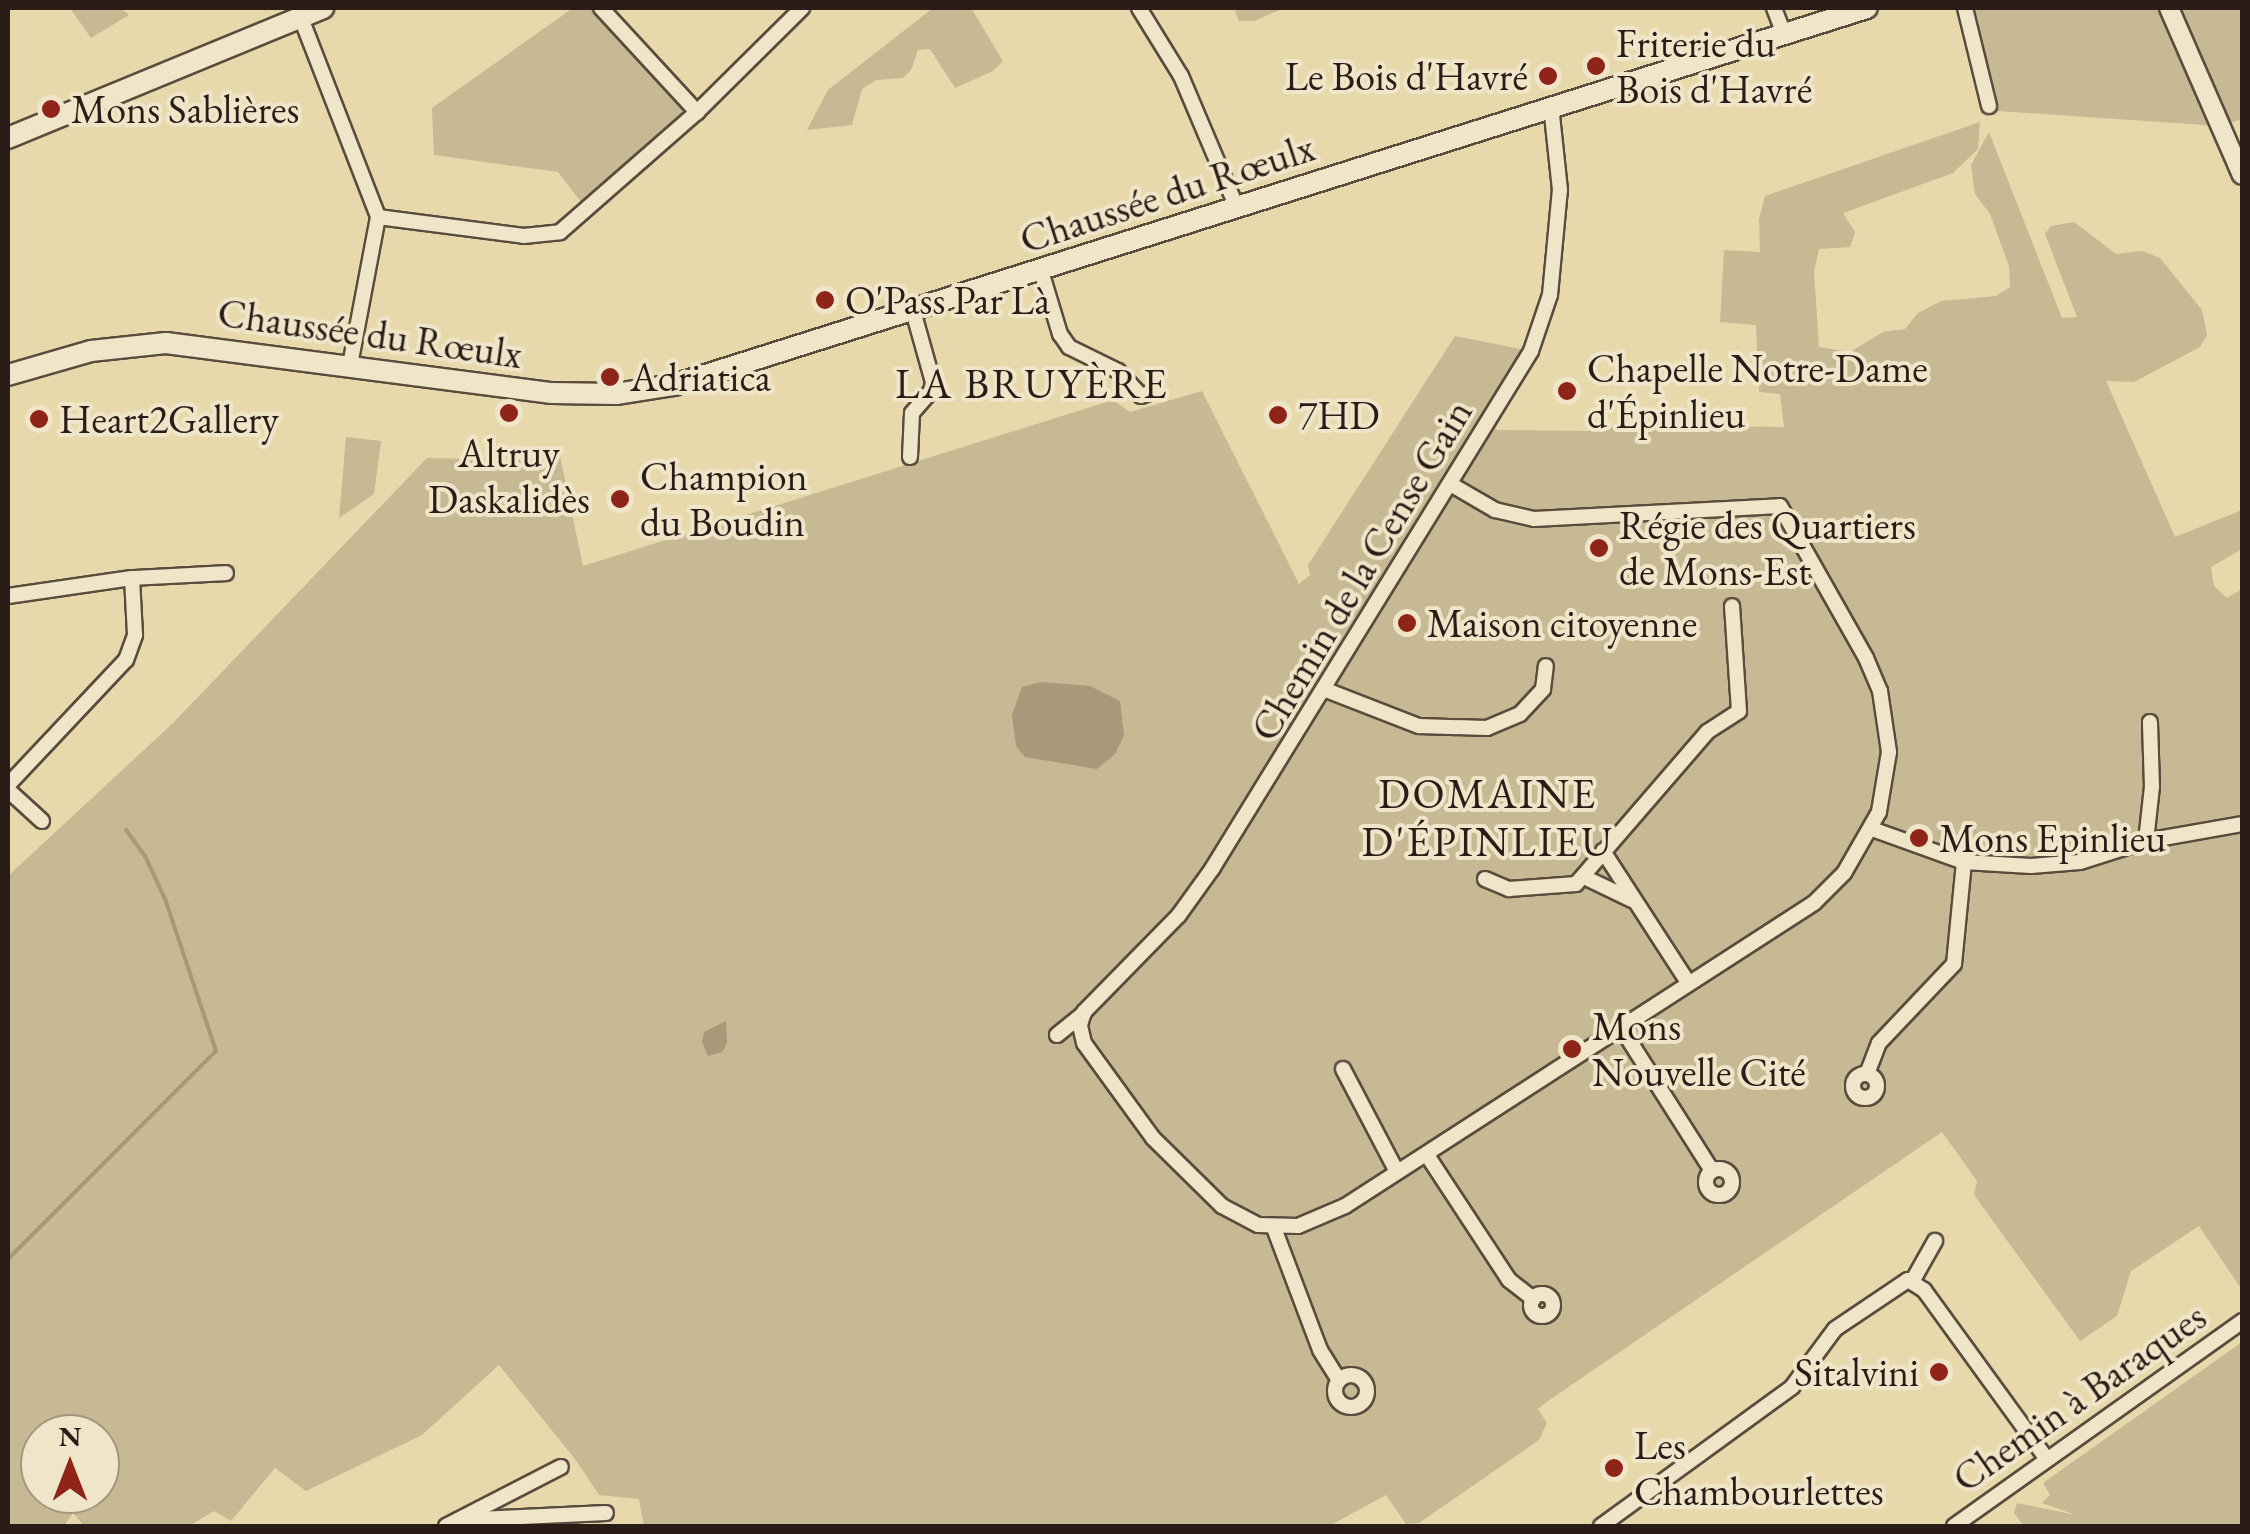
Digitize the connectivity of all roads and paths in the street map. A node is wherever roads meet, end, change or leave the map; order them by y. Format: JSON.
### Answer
{"nodes":[{"id":1,"x":323,"y":8,"type":"edge"},
{"id":2,"x":601,"y":8,"type":"edge"},
{"id":3,"x":802,"y":8,"type":"edge"},
{"id":4,"x":1139,"y":8,"type":"edge"},
{"id":5,"x":1774,"y":8,"type":"edge"},
{"id":6,"x":1867,"y":8,"type":"edge"},
{"id":7,"x":1965,"y":8,"type":"edge"},
{"id":8,"x":2169,"y":8,"type":"edge"},
{"id":9,"x":301,"y":18,"type":"junction"},
{"id":10,"x":1782,"y":31,"type":"junction"},
{"id":11,"x":1550,"y":106,"type":"junction"},
{"id":12,"x":1989,"y":106,"type":"dead end"},
{"id":13,"x":697,"y":112,"type":"junction"},
{"id":14,"x":8,"y":138,"type":"edge"},
{"id":15,"x":2242,"y":175,"type":"edge"},
{"id":16,"x":1237,"y":208,"type":"junction"},
{"id":17,"x":378,"y":217,"type":"junction"},
{"id":18,"x":1041,"y":271,"type":"junction"},
{"id":19,"x":913,"y":312,"type":"junction"},
{"id":20,"x":350,"y":365,"type":"junction"},
{"id":21,"x":8,"y":375,"type":"edge"},
{"id":22,"x":1155,"y":390,"type":"dead end"},
{"id":23,"x":910,"y":457,"type":"dead end"},
{"id":24,"x":1452,"y":485,"type":"junction"},
{"id":25,"x":226,"y":573,"type":"dead end"},
{"id":26,"x":132,"y":578,"type":"junction"},
{"id":27,"x":8,"y":596,"type":"edge"},
{"id":28,"x":1732,"y":606,"type":"dead end"},
{"id":29,"x":1546,"y":666,"type":"dead end"},
{"id":30,"x":1326,"y":690,"type":"junction"},
{"id":31,"x":2150,"y":722,"type":"dead end"},
{"id":32,"x":8,"y":787,"type":"edge"},
{"id":33,"x":42,"y":821,"type":"dead end"},
{"id":34,"x":2242,"y":824,"type":"edge"},
{"id":35,"x":1872,"y":829,"type":"junction"},
{"id":36,"x":2146,"y":841,"type":"junction"},
{"id":37,"x":1599,"y":856,"type":"junction"},
{"id":38,"x":1964,"y":862,"type":"junction"},
{"id":39,"x":1584,"y":877,"type":"junction"},
{"id":40,"x":1485,"y":878,"type":"dead end"},
{"id":41,"x":1633,"y":900,"type":"junction"},
{"id":42,"x":1689,"y":984,"type":"junction"},
{"id":43,"x":1084,"y":1012,"type":"junction"},
{"id":44,"x":1622,"y":1029,"type":"junction"},
{"id":45,"x":1057,"y":1036,"type":"dead end"},
{"id":46,"x":1343,"y":1069,"type":"dead end"},
{"id":47,"x":1867,"y":1074,"type":"dead end"},
{"id":48,"x":1427,"y":1155,"type":"junction"},
{"id":49,"x":1712,"y":1171,"type":"dead end"},
{"id":50,"x":1398,"y":1172,"type":"junction"},
{"id":51,"x":1274,"y":1228,"type":"junction"},
{"id":52,"x":1935,"y":1240,"type":"dead end"},
{"id":53,"x":1912,"y":1280,"type":"junction"},
{"id":54,"x":1532,"y":1299,"type":"dead end"},
{"id":55,"x":2242,"y":1321,"type":"edge"},
{"id":56,"x":1338,"y":1379,"type":"dead end"},
{"id":57,"x":2048,"y":1459,"type":"junction"},
{"id":58,"x":561,"y":1467,"type":"dead end"},
{"id":59,"x":606,"y":1513,"type":"dead end"},
{"id":60,"x":452,"y":1523,"type":"edge"},
{"id":61,"x":1601,"y":1526,"type":"edge"},
{"id":62,"x":1954,"y":1526,"type":"edge"}],
"edges":[{"from":1,"to":9,"type":"main road"},
{"from":2,"to":13,"type":"street"},
{"from":3,"to":13,"type":"street"},
{"from":4,"to":16,"type":"street"},
{"from":5,"to":10,"type":"street"},
{"from":6,"to":10,"type":"main road","name":"Chaussée du Rœulx"},
{"from":7,"to":12,"type":"street"},
{"from":8,"to":15,"type":"street"},
{"from":9,"to":14,"type":"main road"},
{"from":9,"to":17,"type":"street"},
{"from":10,"to":11,"type":"main road","name":"Chaussée du Rœulx"},
{"from":11,"to":16,"type":"main road","name":"Chaussée du Rœulx"},
{"from":11,"to":24,"type":"street","name":"Chemin de la Cense Gain"},
{"from":13,"to":17,"type":"street"},
{"from":16,"to":18,"type":"main road","name":"Chaussée du Rœulx"},
{"from":17,"to":20,"type":"street"},
{"from":18,"to":19,"type":"main road","name":"Chaussée du Rœulx"},
{"from":18,"to":22,"type":"street"},
{"from":19,"to":20,"type":"main road","name":"Chaussée du Rœulx"},
{"from":19,"to":23,"type":"street"},
{"from":20,"to":21,"type":"main road","name":"Chaussée du Rœulx"},
{"from":24,"to":30,"type":"street","name":"Chemin de la Cense Gain"},
{"from":24,"to":35,"type":"street"},
{"from":25,"to":26,"type":"street"},
{"from":26,"to":27,"type":"street"},
{"from":26,"to":32,"type":"street"},
{"from":28,"to":37,"type":"street"},
{"from":29,"to":30,"type":"street"},
{"from":30,"to":43,"type":"street","name":"Chemin de la Cense Gain"},
{"from":31,"to":36,"type":"street"},
{"from":32,"to":33,"type":"street"},
{"from":34,"to":36,"type":"street"},
{"from":35,"to":38,"type":"street"},
{"from":35,"to":42,"type":"street"},
{"from":36,"to":38,"type":"street"},
{"from":37,"to":39,"type":"street"},
{"from":37,"to":41,"type":"street"},
{"from":38,"to":47,"type":"street"},
{"from":39,"to":40,"type":"street"},
{"from":39,"to":41,"type":"street"},
{"from":41,"to":42,"type":"street"},
{"from":42,"to":44,"type":"street"},
{"from":43,"to":45,"type":"street","name":"Chemin de la Cense Gain"},
{"from":43,"to":51,"type":"street"},
{"from":44,"to":48,"type":"street"},
{"from":44,"to":49,"type":"street"},
{"from":46,"to":50,"type":"street"},
{"from":48,"to":50,"type":"street"},
{"from":48,"to":54,"type":"street"},
{"from":50,"to":51,"type":"street"},
{"from":51,"to":56,"type":"street"},
{"from":52,"to":53,"type":"street"},
{"from":53,"to":57,"type":"street"},
{"from":53,"to":61,"type":"street"},
{"from":55,"to":57,"type":"street","name":"Chemin à Baraques"},
{"from":57,"to":62,"type":"street","name":"Chemin à Baraques"},
{"from":58,"to":60,"type":"street"},
{"from":59,"to":60,"type":"street"}]}
